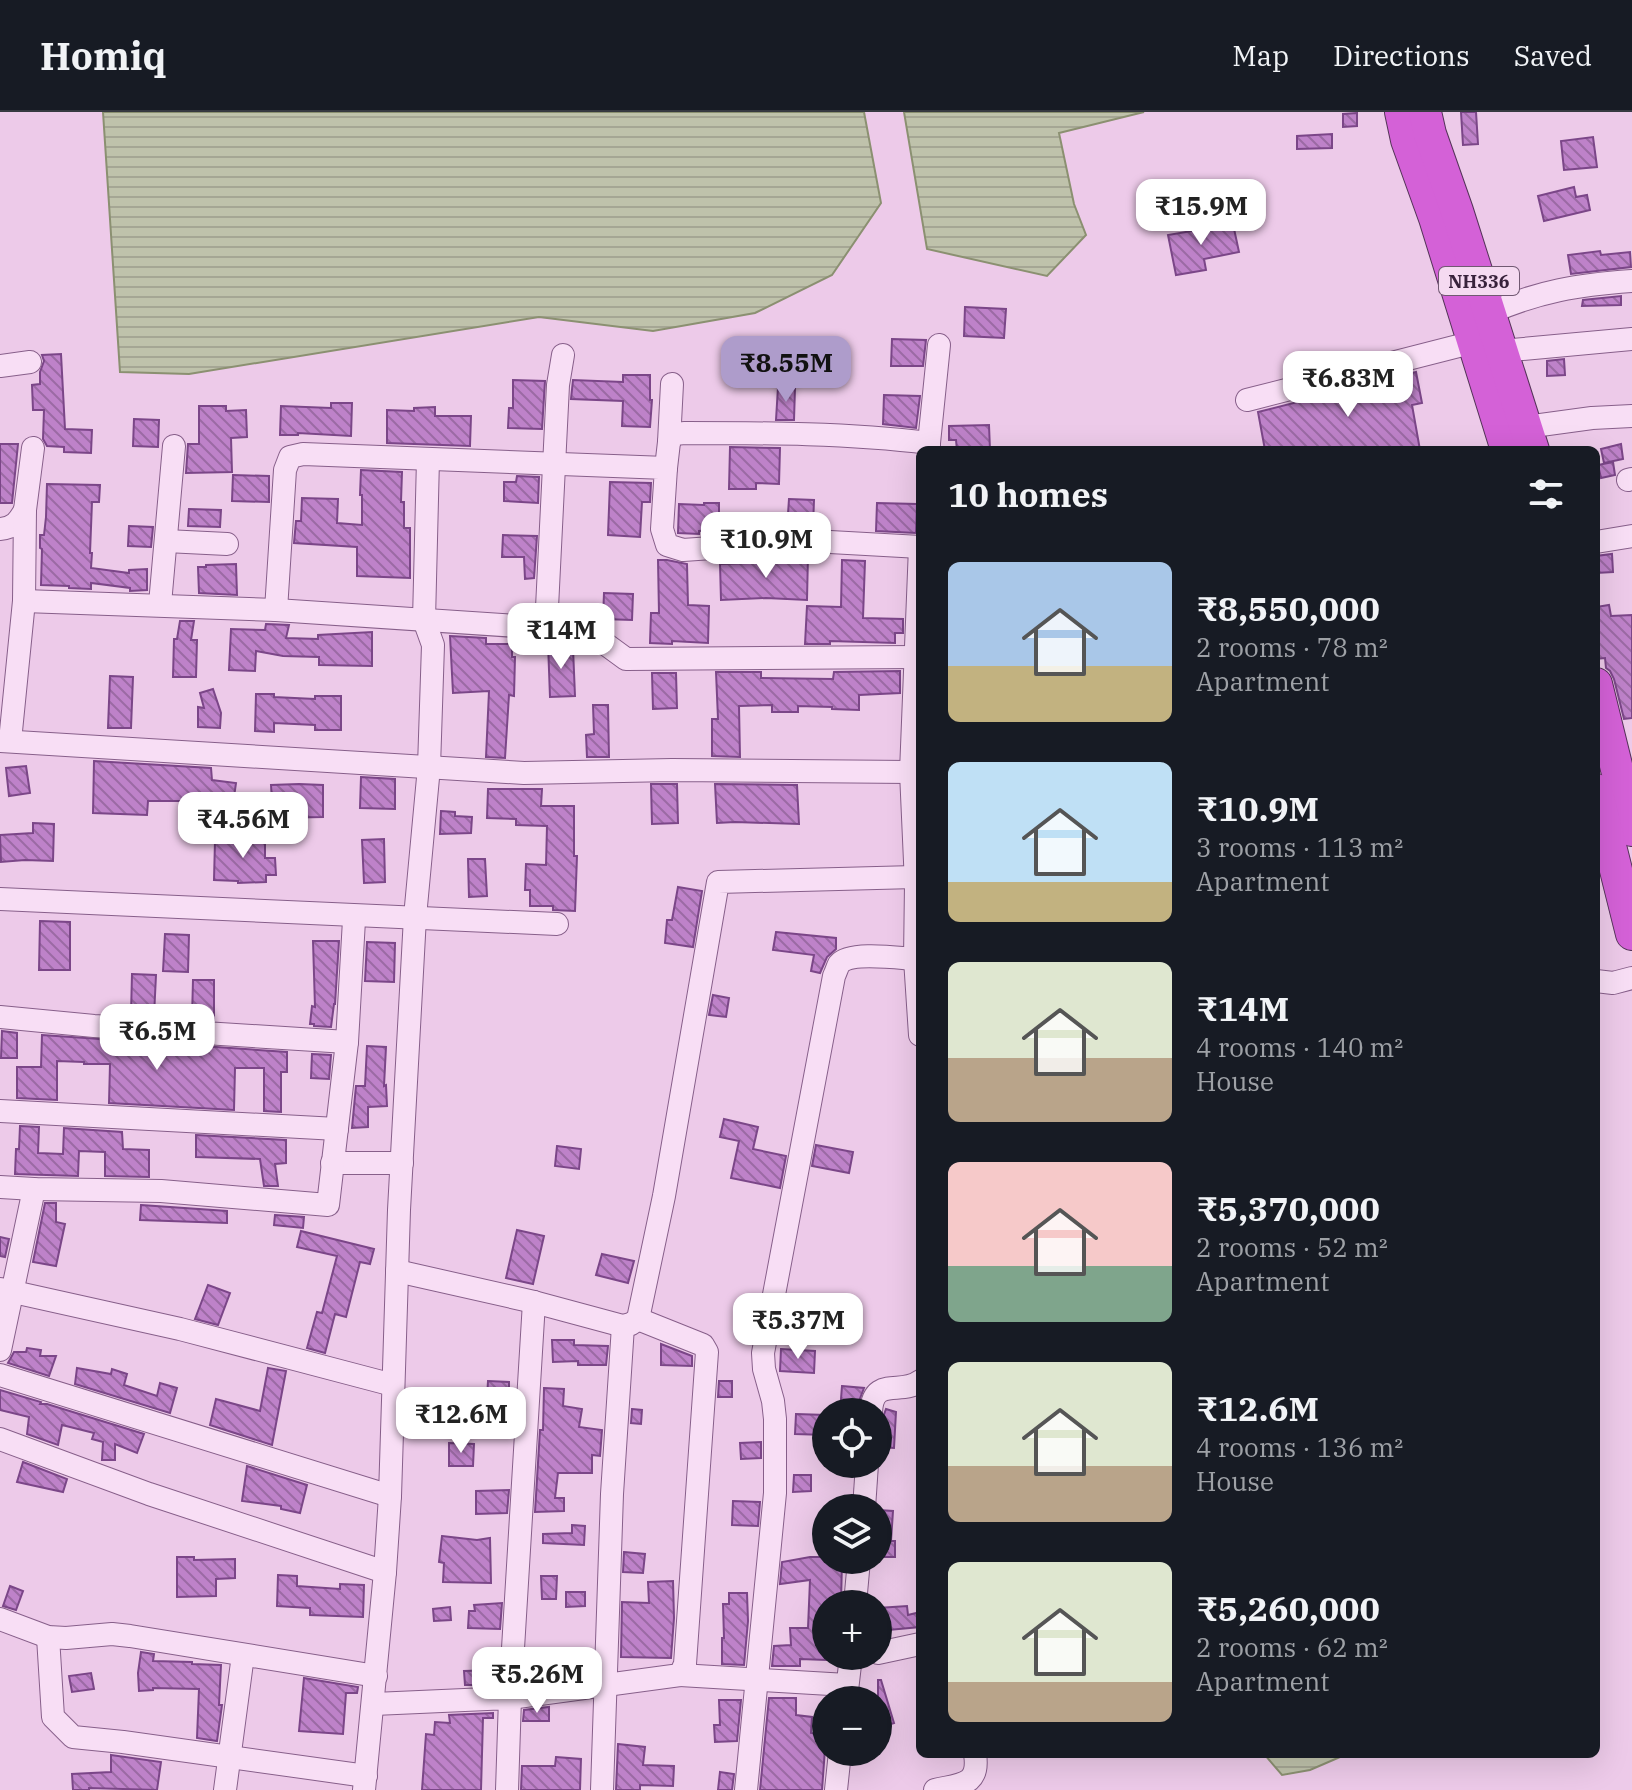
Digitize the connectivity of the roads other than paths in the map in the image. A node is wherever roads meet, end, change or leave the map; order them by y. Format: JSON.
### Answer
{"nodes":[{"id":1,"x":1401,"y":112,"type":"edge"},
{"id":2,"x":1425,"y":112,"type":"edge"},
{"id":3,"x":1632,"y":281,"type":"edge"},
{"id":4,"x":1489,"y":313,"type":"junction"},
{"id":5,"x":1632,"y":339,"type":"edge"},
{"id":6,"x":939,"y":345,"type":"dead end"},
{"id":7,"x":1488,"y":347,"type":"junction"},
{"id":8,"x":563,"y":355,"type":"dead end"},
{"id":9,"x":30,"y":362,"type":"dead end"},
{"id":10,"x":0,"y":366,"type":"edge"},
{"id":11,"x":672,"y":384,"type":"dead end"},
{"id":12,"x":1247,"y":400,"type":"dead end"},
{"id":13,"x":1632,"y":416,"type":"edge"},
{"id":14,"x":669,"y":442,"type":"junction"},
{"id":15,"x":1522,"y":442,"type":"edge"},
{"id":16,"x":174,"y":446,"type":"dead end"},
{"id":17,"x":924,"y":446,"type":"edge"},
{"id":18,"x":929,"y":446,"type":"edge"},
{"id":19,"x":33,"y":448,"type":"dead end"},
{"id":20,"x":428,"y":459,"type":"junction"},
{"id":21,"x":553,"y":463,"type":"junction"},
{"id":22,"x":666,"y":468,"type":"junction"},
{"id":23,"x":25,"y":510,"type":"junction"},
{"id":24,"x":0,"y":529,"type":"edge"},
{"id":25,"x":1632,"y":536,"type":"edge"},
{"id":26,"x":166,"y":541,"type":"junction"},
{"id":27,"x":1600,"y":541,"type":"edge"},
{"id":28,"x":227,"y":544,"type":"dead end"},
{"id":29,"x":916,"y":547,"type":"edge"},
{"id":30,"x":24,"y":601,"type":"junction"},
{"id":31,"x":160,"y":604,"type":"junction"},
{"id":32,"x":276,"y":610,"type":"junction"},
{"id":33,"x":424,"y":620,"type":"junction"},
{"id":34,"x":546,"y":628,"type":"junction"},
{"id":35,"x":916,"y":657,"type":"joint"},
{"id":36,"x":5,"y":741,"type":"edge"},
{"id":37,"x":1600,"y":746,"type":"edge"},
{"id":38,"x":429,"y":767,"type":"junction"},
{"id":39,"x":911,"y":772,"type":"junction"},
{"id":40,"x":1603,"y":792,"type":"edge"},
{"id":41,"x":1632,"y":830,"type":"edge"},
{"id":42,"x":916,"y":864,"type":"edge"},
{"id":43,"x":916,"y":882,"type":"edge"},
{"id":44,"x":0,"y":899,"type":"edge"},
{"id":45,"x":415,"y":917,"type":"junction"},
{"id":46,"x":354,"y":920,"type":"dead end"},
{"id":47,"x":916,"y":920,"type":"edge"},
{"id":48,"x":557,"y":924,"type":"dead end"},
{"id":49,"x":1632,"y":934,"type":"edge"},
{"id":50,"x":915,"y":959,"type":"junction"},
{"id":51,"x":916,"y":974,"type":"edge"},
{"id":52,"x":1632,"y":978,"type":"edge"},
{"id":53,"x":1600,"y":981,"type":"edge"},
{"id":54,"x":0,"y":1017,"type":"edge"},
{"id":55,"x":347,"y":1042,"type":"junction"},
{"id":56,"x":0,"y":1111,"type":"edge"},
{"id":57,"x":337,"y":1129,"type":"junction"},
{"id":58,"x":332,"y":1163,"type":"junction"},
{"id":59,"x":402,"y":1163,"type":"junction"},
{"id":60,"x":0,"y":1187,"type":"edge"},
{"id":61,"x":34,"y":1189,"type":"junction"},
{"id":62,"x":397,"y":1271,"type":"junction"},
{"id":63,"x":7,"y":1291,"type":"edge"},
{"id":64,"x":534,"y":1302,"type":"junction"},
{"id":65,"x":630,"y":1322,"type":"junction"},
{"id":66,"x":0,"y":1350,"type":"edge"},
{"id":67,"x":0,"y":1375,"type":"edge"},
{"id":68,"x":916,"y":1384,"type":"edge"},
{"id":69,"x":393,"y":1385,"type":"junction"},
{"id":70,"x":874,"y":1398,"type":"edge"},
{"id":71,"x":0,"y":1439,"type":"edge"},
{"id":72,"x":390,"y":1496,"type":"junction"},
{"id":73,"x":385,"y":1572,"type":"junction"},
{"id":74,"x":0,"y":1619,"type":"edge"},
{"id":75,"x":48,"y":1637,"type":"junction"},
{"id":76,"x":916,"y":1645,"type":"edge"},
{"id":77,"x":892,"y":1650,"type":"edge"},
{"id":78,"x":243,"y":1655,"type":"junction"},
{"id":79,"x":680,"y":1675,"type":"junction"},
{"id":80,"x":376,"y":1676,"type":"junction"},
{"id":81,"x":756,"y":1679,"type":"junction"},
{"id":82,"x":606,"y":1684,"type":"junction"},
{"id":83,"x":812,"y":1687,"type":"edge"},
{"id":84,"x":510,"y":1698,"type":"junction"},
{"id":85,"x":374,"y":1704,"type":"junction"},
{"id":86,"x":230,"y":1757,"type":"junction"},
{"id":87,"x":976,"y":1758,"type":"edge"},
{"id":88,"x":839,"y":1766,"type":"edge"},
{"id":89,"x":365,"y":1783,"type":"edge"},
{"id":90,"x":225,"y":1790,"type":"edge"},
{"id":91,"x":507,"y":1790,"type":"edge"},
{"id":92,"x":602,"y":1790,"type":"edge"},
{"id":93,"x":746,"y":1790,"type":"edge"},
{"id":94,"x":836,"y":1790,"type":"edge"},
{"id":95,"x":935,"y":1790,"type":"edge"}],
"edges":[{"from":1,"to":7,"type":"highway","number":"NH336"},
{"from":2,"to":4,"type":"highway","number":"NH336"},
{"from":3,"to":4,"type":"street"},
{"from":4,"to":7,"type":"highway","number":"NH336"},
{"from":5,"to":7,"type":"street"},
{"from":6,"to":18,"type":"street"},
{"from":7,"to":12,"type":"street"},
{"from":7,"to":15,"type":"highway","number":"NH336"},
{"from":8,"to":21,"type":"street"},
{"from":9,"to":10,"type":"street"},
{"from":11,"to":14,"type":"street"},
{"from":13,"to":15,"type":"street"},
{"from":14,"to":17,"type":"street"},
{"from":14,"to":22,"type":"street"},
{"from":16,"to":26,"type":"street"},
{"from":19,"to":23,"type":"street"},
{"from":20,"to":21,"type":"street"},
{"from":20,"to":32,"type":"street"},
{"from":20,"to":33,"type":"street"},
{"from":21,"to":22,"type":"street"},
{"from":21,"to":34,"type":"street"},
{"from":22,"to":29,"type":"street"},
{"from":23,"to":24,"type":"street"},
{"from":23,"to":30,"type":"street"},
{"from":25,"to":27,"type":"street"},
{"from":26,"to":28,"type":"street"},
{"from":26,"to":31,"type":"street"},
{"from":30,"to":31,"type":"street"},
{"from":30,"to":36,"type":"street"},
{"from":31,"to":32,"type":"street"},
{"from":32,"to":33,"type":"street"},
{"from":33,"to":34,"type":"street"},
{"from":33,"to":38,"type":"street"},
{"from":34,"to":35,"type":"street"},
{"from":35,"to":39,"type":"street"},
{"from":36,"to":38,"type":"street"},
{"from":37,"to":40,"type":"highway"},
{"from":38,"to":39,"type":"street"},
{"from":38,"to":45,"type":"street"},
{"from":39,"to":42,"type":"street"},
{"from":40,"to":41,"type":"highway"},
{"from":40,"to":49,"type":"highway"},
{"from":43,"to":65,"type":"street"},
{"from":44,"to":45,"type":"street"},
{"from":45,"to":48,"type":"street"},
{"from":45,"to":59,"type":"street"},
{"from":46,"to":55,"type":"street"},
{"from":47,"to":50,"type":"street"},
{"from":50,"to":51,"type":"street"},
{"from":50,"to":81,"type":"street"},
{"from":52,"to":53,"type":"street"},
{"from":54,"to":55,"type":"street"},
{"from":55,"to":57,"type":"street"},
{"from":56,"to":57,"type":"street"},
{"from":57,"to":58,"type":"street"},
{"from":58,"to":59,"type":"street"},
{"from":58,"to":61,"type":"street"},
{"from":59,"to":62,"type":"street"},
{"from":60,"to":61,"type":"street"},
{"from":61,"to":63,"type":"street"},
{"from":62,"to":64,"type":"street"},
{"from":62,"to":69,"type":"street"},
{"from":63,"to":66,"type":"street"},
{"from":63,"to":69,"type":"street"},
{"from":64,"to":65,"type":"street"},
{"from":64,"to":84,"type":"street"},
{"from":65,"to":79,"type":"street"},
{"from":65,"to":82,"type":"street"},
{"from":67,"to":72,"type":"street"},
{"from":68,"to":70,"type":"street"},
{"from":69,"to":72,"type":"street"},
{"from":71,"to":73,"type":"street"},
{"from":72,"to":73,"type":"street"},
{"from":73,"to":80,"type":"street"},
{"from":74,"to":75,"type":"street"},
{"from":75,"to":78,"type":"street"},
{"from":75,"to":86,"type":"street"},
{"from":76,"to":77,"type":"street"},
{"from":78,"to":80,"type":"street"},
{"from":78,"to":86,"type":"street"},
{"from":79,"to":81,"type":"street"},
{"from":79,"to":82,"type":"street"},
{"from":80,"to":85,"type":"street"},
{"from":81,"to":83,"type":"street"},
{"from":81,"to":93,"type":"street"},
{"from":82,"to":84,"type":"street"},
{"from":82,"to":92,"type":"street"},
{"from":84,"to":85,"type":"street"},
{"from":84,"to":91,"type":"street"},
{"from":85,"to":89,"type":"street"},
{"from":86,"to":89,"type":"street"},
{"from":86,"to":90,"type":"street"},
{"from":87,"to":95,"type":"street"},
{"from":88,"to":94,"type":"street"}]}
